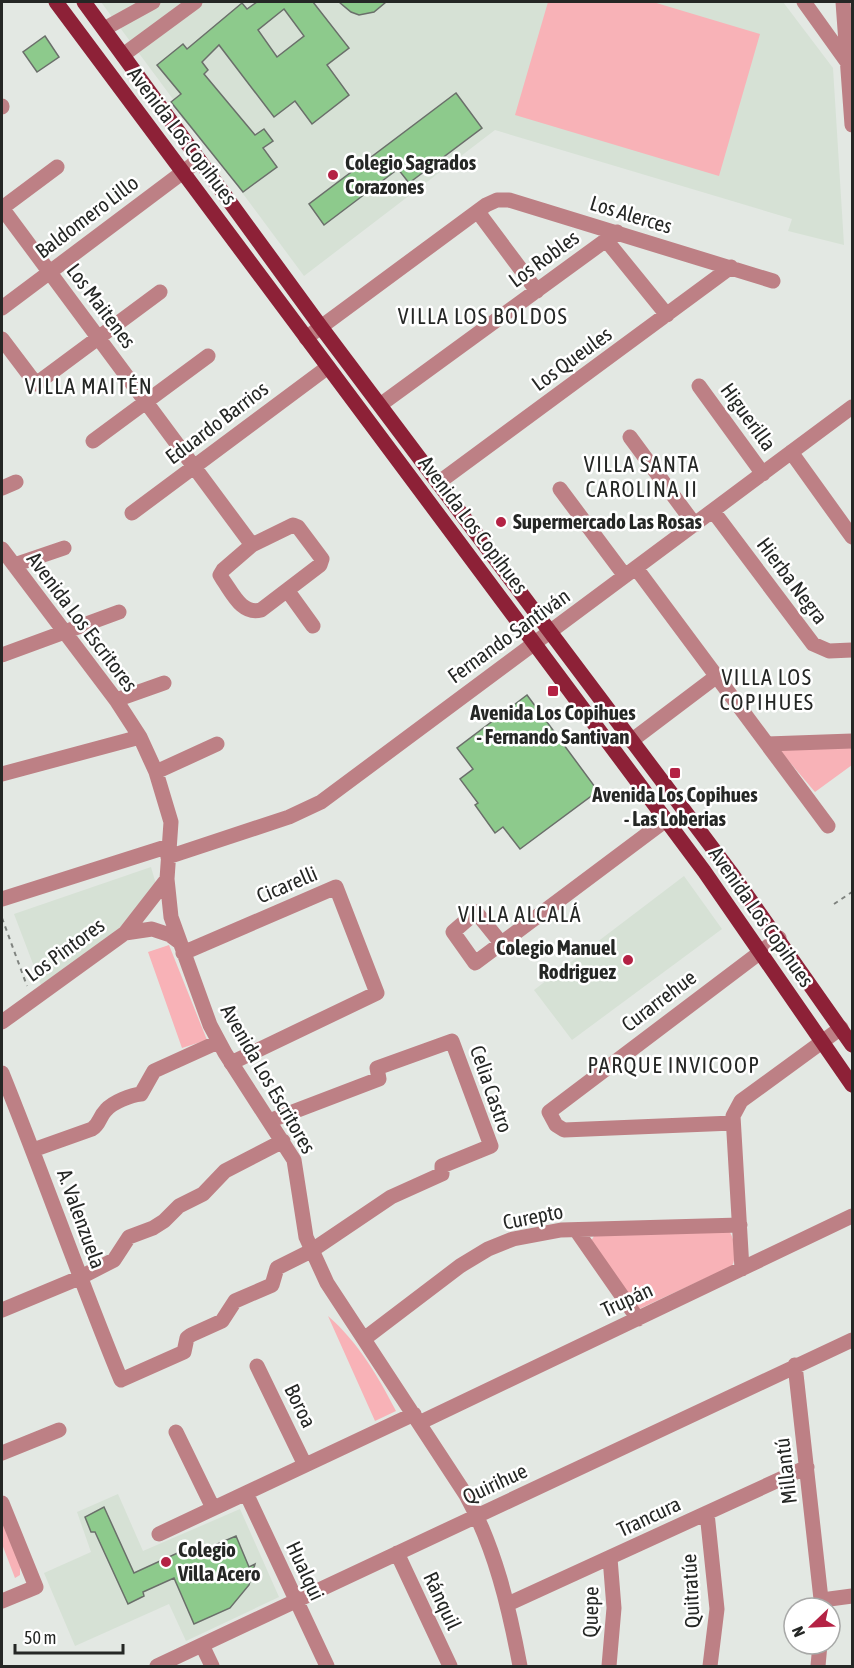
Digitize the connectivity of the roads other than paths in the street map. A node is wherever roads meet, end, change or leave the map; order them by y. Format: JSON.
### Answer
{"nodes":[{"id":1,"x":56,"y":2,"type":"edge"},
{"id":2,"x":65,"y":2,"type":"edge"},
{"id":3,"x":84,"y":2,"type":"edge"},
{"id":4,"x":153,"y":2,"type":"edge"},
{"id":5,"x":195,"y":2,"type":"edge"},
{"id":6,"x":804,"y":2,"type":"edge"},
{"id":7,"x":843,"y":2,"type":"edge"},
{"id":8,"x":104,"y":29,"type":"junction"},
{"id":9,"x":123,"y":55,"type":"junction"},
{"id":10,"x":848,"y":62,"type":"junction"},
{"id":11,"x":852,"y":125,"type":"edge"},
{"id":12,"x":199,"y":160,"type":"junction"},
{"id":13,"x":57,"y":167,"type":"dead end"},
{"id":14,"x":183,"y":172,"type":"junction"},
{"id":15,"x":2,"y":208,"type":"edge"},
{"id":16,"x":478,"y":212,"type":"junction"},
{"id":17,"x":612,"y":236,"type":"junction"},
{"id":18,"x":731,"y":267,"type":"junction"},
{"id":19,"x":49,"y":272,"type":"junction"},
{"id":20,"x":773,"y":281,"type":"dead end"},
{"id":21,"x":537,"y":291,"type":"junction"},
{"id":22,"x":160,"y":292,"type":"dead end"},
{"id":23,"x":2,"y":309,"type":"edge"},
{"id":24,"x":667,"y":315,"type":"junction"},
{"id":25,"x":321,"y":327,"type":"junction"},
{"id":26,"x":98,"y":338,"type":"junction"},
{"id":27,"x":306,"y":338,"type":"junction"},
{"id":28,"x":2,"y":339,"type":"edge"},
{"id":29,"x":208,"y":356,"type":"dead end"},
{"id":30,"x":328,"y":367,"type":"junction"},
{"id":31,"x":699,"y":386,"type":"dead end"},
{"id":32,"x":146,"y":402,"type":"junction"},
{"id":33,"x":380,"y":405,"type":"junction"},
{"id":34,"x":852,"y":407,"type":"edge"},
{"id":35,"x":630,"y":437,"type":"dead end"},
{"id":36,"x":93,"y":441,"type":"dead end"},
{"id":37,"x":791,"y":452,"type":"junction"},
{"id":38,"x":194,"y":466,"type":"junction"},
{"id":39,"x":763,"y":474,"type":"junction"},
{"id":40,"x":438,"y":483,"type":"junction"},
{"id":41,"x":560,"y":489,"type":"dead end"},
{"id":42,"x":713,"y":511,"type":"junction"},
{"id":43,"x":132,"y":513,"type":"dead end"},
{"id":44,"x":695,"y":525,"type":"junction"},
{"id":45,"x":852,"y":537,"type":"edge"},
{"id":46,"x":252,"y":545,"type":"junction"},
{"id":47,"x":64,"y":548,"type":"dead end"},
{"id":48,"x":2,"y":549,"type":"edge"},
{"id":49,"x":14,"y":565,"type":"junction"},
{"id":50,"x":631,"y":572,"type":"junction"},
{"id":51,"x":287,"y":590,"type":"junction"},
{"id":52,"x":119,"y":612,"type":"dead end"},
{"id":53,"x":313,"y":626,"type":"dead end"},
{"id":54,"x":66,"y":633,"type":"junction"},
{"id":55,"x":549,"y":633,"type":"junction"},
{"id":56,"x":535,"y":643,"type":"junction"},
{"id":57,"x":852,"y":650,"type":"edge"},
{"id":58,"x":2,"y":656,"type":"edge"},
{"id":59,"x":717,"y":676,"type":"junction"},
{"id":60,"x":164,"y":683,"type":"dead end"},
{"id":61,"x":116,"y":700,"type":"junction"},
{"id":62,"x":140,"y":737,"type":"junction"},
{"id":63,"x":631,"y":741,"type":"junction"},
{"id":64,"x":852,"y":741,"type":"edge"},
{"id":65,"x":217,"y":744,"type":"dead end"},
{"id":66,"x":767,"y":744,"type":"junction"},
{"id":67,"x":156,"y":772,"type":"junction"},
{"id":68,"x":2,"y":774,"type":"edge"},
{"id":69,"x":666,"y":820,"type":"junction"},
{"id":70,"x":828,"y":826,"type":"dead end"},
{"id":71,"x":169,"y":851,"type":"junction"},
{"id":72,"x":167,"y":879,"type":"junction"},
{"id":73,"x":2,"y":899,"type":"edge"},
{"id":74,"x":125,"y":933,"type":"junction"},
{"id":75,"x":779,"y":938,"type":"junction"},
{"id":76,"x":501,"y":942,"type":"dead end"},
{"id":77,"x":181,"y":947,"type":"junction"},
{"id":78,"x":761,"y":951,"type":"junction"},
{"id":79,"x":2,"y":1022,"type":"edge"},
{"id":80,"x":841,"y":1028,"type":"junction"},
{"id":81,"x":823,"y":1041,"type":"junction"},
{"id":82,"x":218,"y":1042,"type":"junction"},
{"id":83,"x":852,"y":1045,"type":"edge"},
{"id":84,"x":231,"y":1064,"type":"junction"},
{"id":85,"x":2,"y":1073,"type":"edge"},
{"id":86,"x":851,"y":1080,"type":"edge"},
{"id":87,"x":269,"y":1121,"type":"junction"},
{"id":88,"x":734,"y":1123,"type":"junction"},
{"id":89,"x":284,"y":1142,"type":"junction"},
{"id":90,"x":33,"y":1150,"type":"junction"},
{"id":91,"x":852,"y":1216,"type":"edge"},
{"id":92,"x":740,"y":1225,"type":"junction"},
{"id":93,"x":576,"y":1230,"type":"junction"},
{"id":94,"x":311,"y":1251,"type":"junction"},
{"id":95,"x":742,"y":1269,"type":"junction"},
{"id":96,"x":80,"y":1278,"type":"junction"},
{"id":97,"x":2,"y":1310,"type":"edge"},
{"id":98,"x":638,"y":1319,"type":"junction"},
{"id":99,"x":364,"y":1339,"type":"junction"},
{"id":100,"x":852,"y":1340,"type":"edge"},
{"id":101,"x":795,"y":1365,"type":"junction"},
{"id":102,"x":257,"y":1366,"type":"dead end"},
{"id":103,"x":416,"y":1418,"type":"junction"},
{"id":104,"x":59,"y":1430,"type":"dead end"},
{"id":105,"x":176,"y":1432,"type":"dead end"},
{"id":106,"x":2,"y":1453,"type":"edge"},
{"id":107,"x":305,"y":1465,"type":"junction"},
{"id":108,"x":807,"y":1467,"type":"junction"},
{"id":109,"x":246,"y":1493,"type":"junction"},
{"id":110,"x":2,"y":1503,"type":"edge"},
{"id":111,"x":213,"y":1508,"type":"junction"},
{"id":112,"x":707,"y":1513,"type":"junction"},
{"id":113,"x":477,"y":1516,"type":"junction"},
{"id":114,"x":159,"y":1534,"type":"dead end"},
{"id":115,"x":397,"y":1553,"type":"junction"},
{"id":116,"x":610,"y":1558,"type":"junction"},
{"id":117,"x":821,"y":1596,"type":"edge"},
{"id":118,"x":2,"y":1601,"type":"edge"},
{"id":119,"x":296,"y":1601,"type":"junction"},
{"id":120,"x":508,"y":1604,"type":"junction"},
{"id":121,"x":202,"y":1645,"type":"junction"},
{"id":122,"x":157,"y":1666,"type":"edge"},
{"id":123,"x":212,"y":1666,"type":"edge"},
{"id":124,"x":327,"y":1666,"type":"edge"},
{"id":125,"x":450,"y":1666,"type":"edge"},
{"id":126,"x":520,"y":1666,"type":"edge"},
{"id":127,"x":609,"y":1666,"type":"edge"},
{"id":128,"x":710,"y":1666,"type":"edge"}],
"edges":[{"from":1,"to":14,"type":"main road","name":"Avenida Los Copihues"},
{"from":2,"to":9,"type":"main road"},
{"from":3,"to":8,"type":"main road","name":"Avenida Los Copihues"},
{"from":4,"to":8,"type":"street"},
{"from":5,"to":9,"type":"street"},
{"from":6,"to":10,"type":"street"},
{"from":7,"to":10,"type":"street"},
{"from":8,"to":9,"type":"main road","name":"Avenida Los Copihues"},
{"from":9,"to":12,"type":"main road","name":"Avenida Los Copihues"},
{"from":10,"to":11,"type":"street"},
{"from":12,"to":14,"type":"street","name":"Baldomero Lillo"},
{"from":12,"to":25,"type":"main road","name":"Avenida Los Copihues"},
{"from":13,"to":15,"type":"street"},
{"from":14,"to":19,"type":"street","name":"Baldomero Lillo"},
{"from":14,"to":27,"type":"main road","name":"Avenida Los Copihues"},
{"from":15,"to":19,"type":"street","name":"Los Maitenes"},
{"from":16,"to":17,"type":"street","name":"Los Alerces"},
{"from":16,"to":21,"type":"street"},
{"from":16,"to":25,"type":"street","name":"Los Alerces"},
{"from":17,"to":18,"type":"street","name":"Los Alerces"},
{"from":17,"to":21,"type":"street","name":"Los Robles"},
{"from":17,"to":24,"type":"street","name":"Los Alerces"},
{"from":18,"to":20,"type":"street","name":"Los Alerces"},
{"from":18,"to":24,"type":"street","name":"Los Queules"},
{"from":19,"to":23,"type":"street","name":"Baldomero Lillo"},
{"from":19,"to":26,"type":"street","name":"Los Maitenes"},
{"from":21,"to":33,"type":"street","name":"Los Robles"},
{"from":22,"to":26,"type":"street"},
{"from":24,"to":40,"type":"street","name":"Los Queules"},
{"from":25,"to":27,"type":"street","name":"Los Alerces"},
{"from":25,"to":33,"type":"main road","name":"Avenida Los Copihues"},
{"from":26,"to":28,"type":"street"},
{"from":26,"to":32,"type":"street","name":"Los Maitenes"},
{"from":27,"to":30,"type":"main road","name":"Avenida Los Copihues"},
{"from":29,"to":32,"type":"street"},
{"from":30,"to":38,"type":"street","name":"Eduardo Barrios"},
{"from":30,"to":56,"type":"main road","name":"Avenida Los Copihues"},
{"from":31,"to":39,"type":"street","name":"Higuerilla"},
{"from":32,"to":36,"type":"street"},
{"from":32,"to":38,"type":"street","name":"Los Maitenes"},
{"from":33,"to":40,"type":"main road","name":"Avenida Los Copihues"},
{"from":34,"to":37,"type":"street","name":"Fernando Santiván"},
{"from":35,"to":44,"type":"street"},
{"from":37,"to":39,"type":"street","name":"Fernando Santiván"},
{"from":37,"to":45,"type":"street","name":"Higuerilla"},
{"from":38,"to":43,"type":"street","name":"Eduardo Barrios"},
{"from":38,"to":46,"type":"street","name":"Los Maitenes"},
{"from":39,"to":42,"type":"street","name":"Fernando Santiván"},
{"from":40,"to":55,"type":"main road","name":"Avenida Los Copihues"},
{"from":41,"to":50,"type":"street"},
{"from":42,"to":44,"type":"street","name":"Fernando Santiván"},
{"from":42,"to":57,"type":"street","name":"Hierba Negra"},
{"from":44,"to":50,"type":"street","name":"Fernando Santiván"},
{"from":46,"to":51,"type":"street"},
{"from":46,"to":51,"type":"street"},
{"from":47,"to":49,"type":"street"},
{"from":48,"to":49,"type":"street","name":"Avenida Los Escritores"},
{"from":49,"to":54,"type":"street","name":"Avenida Los Escritores"},
{"from":50,"to":55,"type":"street","name":"Fernando Santiván"},
{"from":50,"to":59,"type":"street"},
{"from":51,"to":53,"type":"street"},
{"from":52,"to":54,"type":"street"},
{"from":54,"to":58,"type":"street"},
{"from":54,"to":61,"type":"street","name":"Avenida Los Escritores"},
{"from":55,"to":56,"type":"street","name":"Fernando Santiván"},
{"from":55,"to":63,"type":"main road","name":"Avenida Los Copihues"},
{"from":56,"to":69,"type":"main road","name":"Avenida Los Copihues"},
{"from":56,"to":71,"type":"street","name":"Fernando Santiván"},
{"from":59,"to":63,"type":"street"},
{"from":59,"to":66,"type":"street"},
{"from":60,"to":61,"type":"street"},
{"from":61,"to":62,"type":"street","name":"Avenida Los Escritores"},
{"from":62,"to":67,"type":"street","name":"Avenida Los Escritores"},
{"from":62,"to":68,"type":"street"},
{"from":63,"to":75,"type":"main road","name":"Avenida Los Copihues"},
{"from":64,"to":66,"type":"street"},
{"from":65,"to":67,"type":"street"},
{"from":66,"to":70,"type":"street"},
{"from":67,"to":71,"type":"street","name":"Avenida Los Escritores"},
{"from":69,"to":76,"type":"street"},
{"from":69,"to":78,"type":"main road","name":"Avenida Los Copihues"},
{"from":71,"to":72,"type":"street","name":"Avenida Los Escritores"},
{"from":71,"to":73,"type":"street","name":"Fernando Santiván"},
{"from":72,"to":74,"type":"street","name":"Los Pintores"},
{"from":72,"to":77,"type":"street","name":"Avenida Los Escritores"},
{"from":74,"to":77,"type":"street","name":"Los Pintores"},
{"from":74,"to":79,"type":"street","name":"Los Pintores"},
{"from":75,"to":78,"type":"street","name":"Curarrehue"},
{"from":75,"to":80,"type":"main road","name":"Avenida Los Copihues"},
{"from":77,"to":82,"type":"street","name":"Avenida Los Escritores"},
{"from":77,"to":84,"type":"street","name":"Cicarelli"},
{"from":78,"to":81,"type":"main road","name":"Avenida Los Copihues"},
{"from":78,"to":88,"type":"street","name":"Curarrehue"},
{"from":80,"to":81,"type":"street"},
{"from":80,"to":83,"type":"main road","name":"Avenida Los Copihues"},
{"from":81,"to":86,"type":"main road","name":"Avenida Los Copihues"},
{"from":81,"to":88,"type":"street"},
{"from":82,"to":84,"type":"street","name":"Avenida Los Escritores"},
{"from":82,"to":90,"type":"street"},
{"from":84,"to":87,"type":"street","name":"Avenida Los Escritores"},
{"from":85,"to":90,"type":"street","name":"A. Valenzuela"},
{"from":87,"to":89,"type":"street","name":"Avenida Los Escritores"},
{"from":87,"to":94,"type":"street","name":"Celia Castro"},
{"from":88,"to":92,"type":"street"},
{"from":89,"to":94,"type":"street","name":"Avenida Los Escritores"},
{"from":89,"to":96,"type":"street"},
{"from":90,"to":96,"type":"street","name":"A. Valenzuela"},
{"from":91,"to":95,"type":"street","name":"Trupán"},
{"from":92,"to":93,"type":"street","name":"Curepto"},
{"from":92,"to":95,"type":"street"},
{"from":93,"to":98,"type":"street"},
{"from":93,"to":99,"type":"street","name":"Curepto"},
{"from":94,"to":96,"type":"street","name":"A. Valenzuela"},
{"from":94,"to":99,"type":"street","name":"Avenida Los Escritores"},
{"from":95,"to":98,"type":"street","name":"Trupán"},
{"from":96,"to":97,"type":"street"},
{"from":98,"to":103,"type":"street","name":"Trupán"},
{"from":99,"to":103,"type":"street","name":"Avenida Los Escritores"},
{"from":100,"to":101,"type":"street","name":"Quirihue"},
{"from":101,"to":108,"type":"street","name":"Millantú"},
{"from":101,"to":113,"type":"street","name":"Quirihue"},
{"from":102,"to":107,"type":"street","name":"Boroa"},
{"from":103,"to":107,"type":"street","name":"Trupán"},
{"from":103,"to":113,"type":"street","name":"Avenida Los Escritores"},
{"from":104,"to":106,"type":"street"},
{"from":105,"to":111,"type":"street"},
{"from":107,"to":109,"type":"street","name":"Trupán"},
{"from":108,"to":112,"type":"street","name":"Trancura"},
{"from":108,"to":117,"type":"street","name":"Millantú"},
{"from":109,"to":111,"type":"street","name":"Trupán"},
{"from":109,"to":119,"type":"street","name":"Hualqui"},
{"from":110,"to":118,"type":"street"},
{"from":111,"to":114,"type":"street","name":"Trupán"},
{"from":112,"to":116,"type":"street","name":"Trancura"},
{"from":112,"to":128,"type":"street","name":"Quitratúe"},
{"from":113,"to":115,"type":"street","name":"Quirihue"},
{"from":113,"to":120,"type":"street","name":"Avenida Los Escritores"},
{"from":115,"to":119,"type":"street","name":"Quirihue"},
{"from":115,"to":125,"type":"street","name":"Ránquil"},
{"from":116,"to":120,"type":"street","name":"Trancura"},
{"from":116,"to":127,"type":"street","name":"Quepe"},
{"from":119,"to":121,"type":"street","name":"Quirihue"},
{"from":119,"to":124,"type":"street","name":"Hualqui"},
{"from":120,"to":126,"type":"street","name":"Avenida Los Escritores"},
{"from":121,"to":122,"type":"street","name":"Quirihue"},
{"from":121,"to":123,"type":"street"}]}
